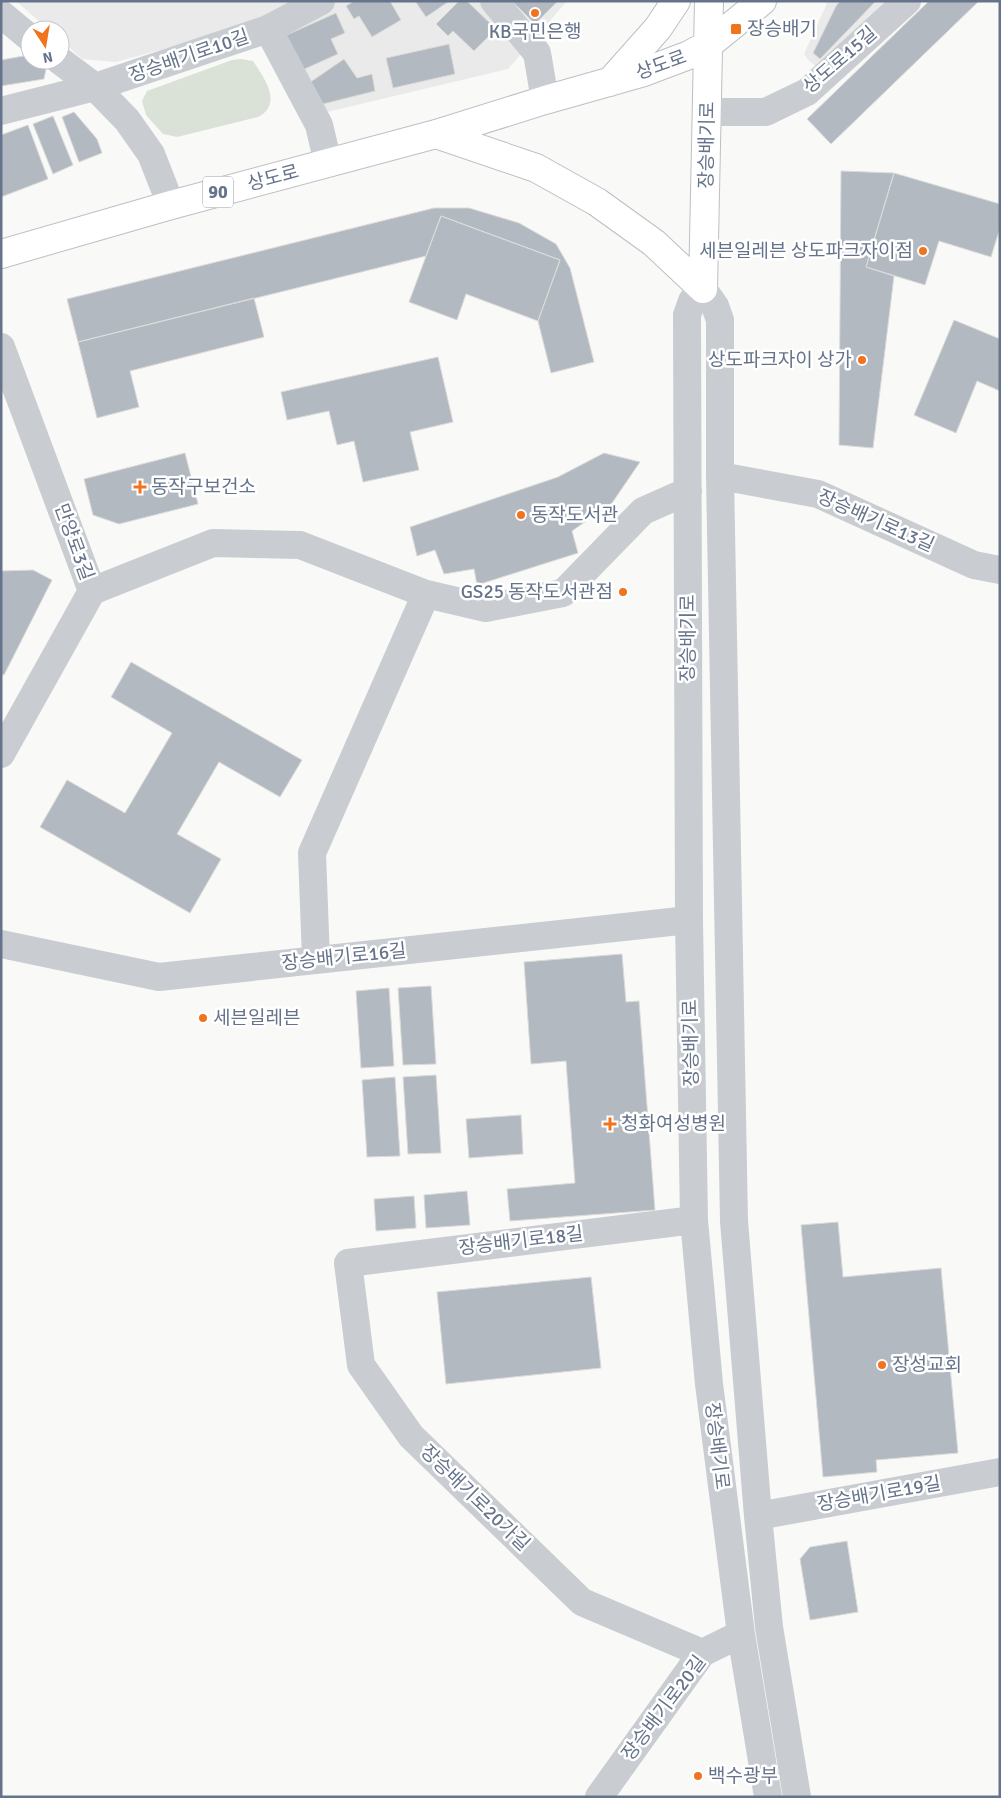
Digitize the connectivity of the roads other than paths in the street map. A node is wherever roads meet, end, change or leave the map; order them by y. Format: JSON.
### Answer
{"nodes":[{"id":1,"x":321,"y":1,"type":"edge"},
{"id":2,"x":494,"y":1,"type":"edge"},
{"id":3,"x":676,"y":1,"type":"edge"},
{"id":4,"x":709,"y":1,"type":"edge"},
{"id":5,"x":762,"y":1,"type":"edge"},
{"id":6,"x":907,"y":1,"type":"edge"},
{"id":7,"x":1,"y":14,"type":"edge"},
{"id":8,"x":268,"y":29,"type":"junction"},
{"id":9,"x":20,"y":30,"type":"edge"},
{"id":10,"x":708,"y":44,"type":"junction"},
{"id":11,"x":70,"y":68,"type":"edge"},
{"id":12,"x":610,"y":82,"type":"junction"},
{"id":13,"x":95,"y":87,"type":"junction"},
{"id":14,"x":545,"y":100,"type":"junction"},
{"id":15,"x":1,"y":111,"type":"edge"},
{"id":16,"x":708,"y":112,"type":"junction"},
{"id":17,"x":436,"y":134,"type":"junction"},
{"id":18,"x":328,"y":163,"type":"junction"},
{"id":19,"x":171,"y":205,"type":"junction"},
{"id":20,"x":1,"y":254,"type":"edge"},
{"id":21,"x":703,"y":289,"type":"junction"},
{"id":22,"x":1,"y":347,"type":"edge"},
{"id":23,"x":720,"y":476,"type":"junction"},
{"id":24,"x":688,"y":491,"type":"junction"},
{"id":25,"x":1000,"y":570,"type":"edge"},
{"id":26,"x":92,"y":591,"type":"junction"},
{"id":27,"x":426,"y":594,"type":"junction"},
{"id":28,"x":1,"y":754,"type":"edge"},
{"id":29,"x":689,"y":920,"type":"junction"},
{"id":30,"x":1,"y":944,"type":"edge"},
{"id":31,"x":316,"y":960,"type":"junction"},
{"id":32,"x":694,"y":1220,"type":"junction"},
{"id":33,"x":348,"y":1262,"type":"joint"},
{"id":34,"x":1000,"y":1472,"type":"edge"},
{"id":35,"x":758,"y":1516,"type":"junction"},
{"id":36,"x":741,"y":1634,"type":"junction"},
{"id":37,"x":702,"y":1653,"type":"junction"},
{"id":38,"x":599,"y":1797,"type":"edge"},
{"id":39,"x":768,"y":1797,"type":"edge"},
{"id":40,"x":797,"y":1797,"type":"edge"}],
"edges":[{"from":1,"to":8,"type":"street","name":"장승배기로10길"},
{"from":2,"to":14,"type":"street"},
{"from":3,"to":12,"type":"main road"},
{"from":4,"to":10,"type":"main road","name":"장승배기로"},
{"from":5,"to":10,"type":"main road","name":"상도로","number":"90"},
{"from":6,"to":16,"type":"street","name":"상도로15길"},
{"from":7,"to":9,"type":"street"},
{"from":8,"to":13,"type":"street","name":"장승배기로10길"},
{"from":8,"to":18,"type":"street"},
{"from":10,"to":12,"type":"main road","name":"상도로","number":"90"},
{"from":10,"to":16,"type":"main road","name":"장승배기로"},
{"from":11,"to":13,"type":"street"},
{"from":12,"to":14,"type":"main road","name":"상도로","number":"90"},
{"from":13,"to":15,"type":"street","name":"장승배기로10길"},
{"from":13,"to":19,"type":"street"},
{"from":14,"to":17,"type":"main road","name":"상도로","number":"90"},
{"from":16,"to":21,"type":"main road","name":"장승배기로"},
{"from":17,"to":18,"type":"main road","name":"상도로","number":"90"},
{"from":17,"to":21,"type":"main road"},
{"from":18,"to":19,"type":"main road","name":"상도로","number":"90"},
{"from":19,"to":20,"type":"main road","name":"상도로","number":"90"},
{"from":21,"to":23,"type":"street","name":"장승배기로"},
{"from":21,"to":24,"type":"street","name":"장승배기로"},
{"from":22,"to":26,"type":"street","name":"만양로3길"},
{"from":23,"to":25,"type":"street","name":"장승배기로13길"},
{"from":23,"to":35,"type":"street","name":"장승배기로"},
{"from":24,"to":27,"type":"street"},
{"from":24,"to":29,"type":"street","name":"장승배기로"},
{"from":26,"to":27,"type":"street"},
{"from":26,"to":28,"type":"street","name":"만양로3길"},
{"from":27,"to":31,"type":"street"},
{"from":29,"to":31,"type":"street","name":"장승배기로16길"},
{"from":29,"to":32,"type":"street","name":"장승배기로"},
{"from":30,"to":31,"type":"street","name":"장승배기로16길"},
{"from":32,"to":33,"type":"street","name":"장승배기로18길"},
{"from":32,"to":36,"type":"street","name":"장승배기로"},
{"from":33,"to":37,"type":"street","name":"장승배기로20가길"},
{"from":34,"to":35,"type":"street","name":"장승배기로19길"},
{"from":35,"to":40,"type":"street","name":"장승배기로"},
{"from":36,"to":37,"type":"street","name":"장승배기로20길"},
{"from":36,"to":39,"type":"street","name":"장승배기로"},
{"from":37,"to":38,"type":"street","name":"장승배기로20길"}]}
